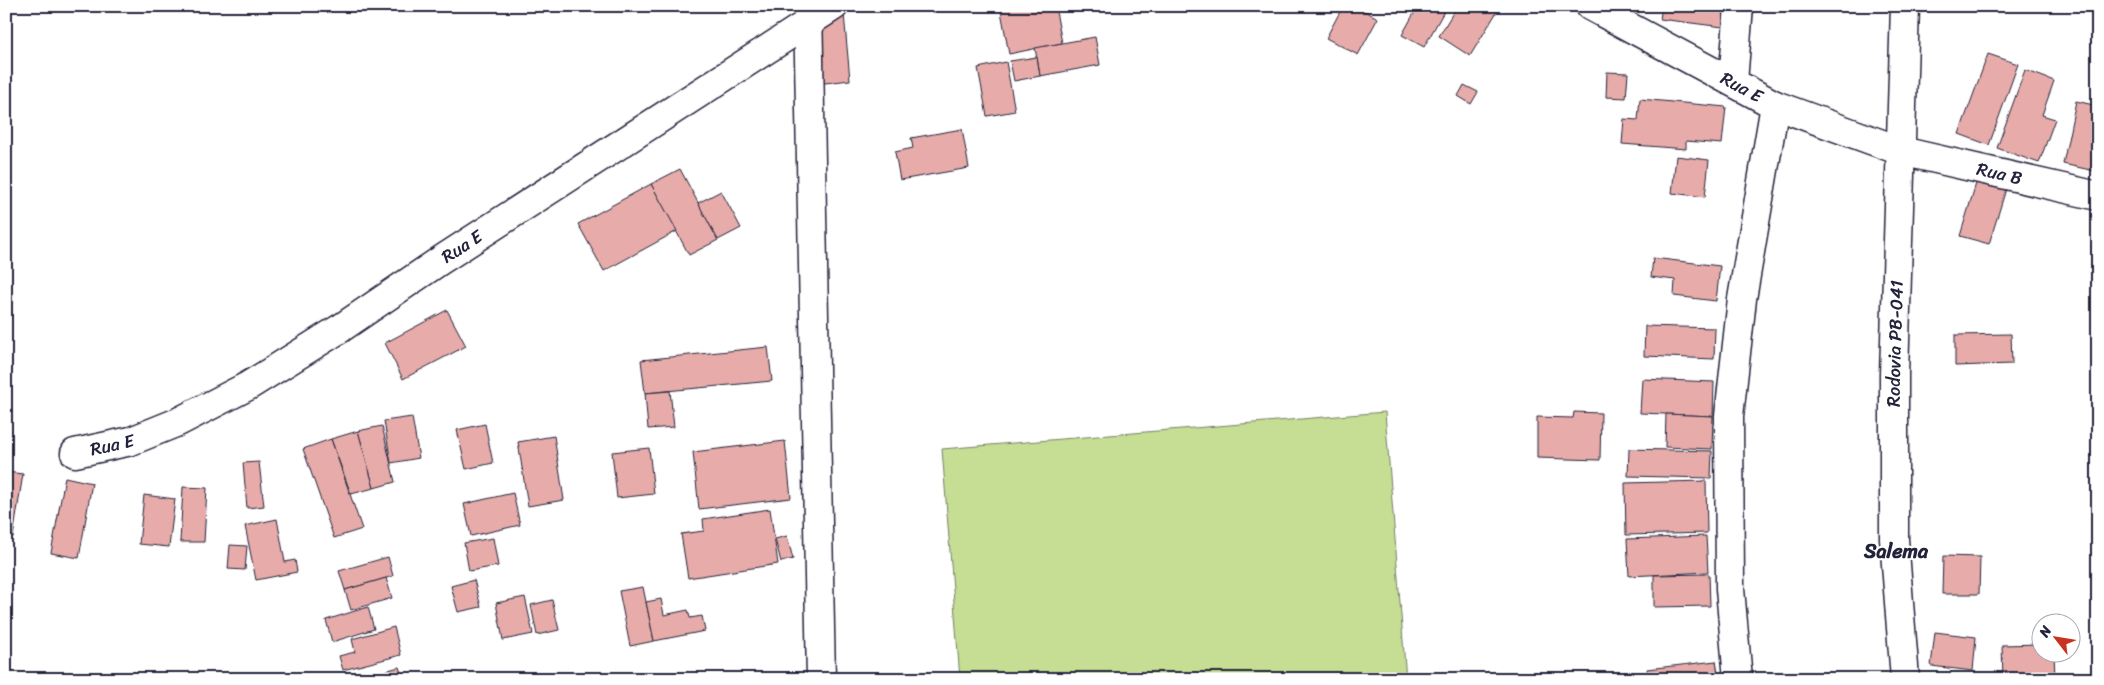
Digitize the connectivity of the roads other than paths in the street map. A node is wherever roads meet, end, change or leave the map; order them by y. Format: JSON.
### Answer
{"nodes":[{"id":1,"x":834,"y":6,"type":"edge"},
{"id":2,"x":1590,"y":6,"type":"edge"},
{"id":3,"x":1739,"y":6,"type":"edge"},
{"id":4,"x":1905,"y":6,"type":"edge"},
{"id":5,"x":808,"y":14,"type":"edge"},
{"id":6,"x":1733,"y":82,"type":"junction"},
{"id":7,"x":1775,"y":105,"type":"junction"},
{"id":8,"x":1901,"y":150,"type":"junction"},
{"id":9,"x":2098,"y":196,"type":"edge"},
{"id":10,"x":75,"y":453,"type":"dead end"},
{"id":11,"x":821,"y":679,"type":"edge"},
{"id":12,"x":1738,"y":679,"type":"edge"},
{"id":13,"x":1905,"y":679,"type":"edge"}],
"edges":[{"from":1,"to":5,"type":"street","name":"Rua E"},
{"from":2,"to":6,"type":"street","name":"Rua E"},
{"from":3,"to":6,"type":"street"},
{"from":4,"to":8,"type":"street","name":"Rodovia PB-041"},
{"from":5,"to":10,"type":"street","name":"Rua E"},
{"from":5,"to":11,"type":"street"},
{"from":6,"to":7,"type":"street","name":"Rua E"},
{"from":7,"to":8,"type":"street","name":"Rua E"},
{"from":7,"to":12,"type":"street"},
{"from":8,"to":9,"type":"street","name":"Rua B"},
{"from":8,"to":13,"type":"street","name":"Rodovia PB-041"}]}
